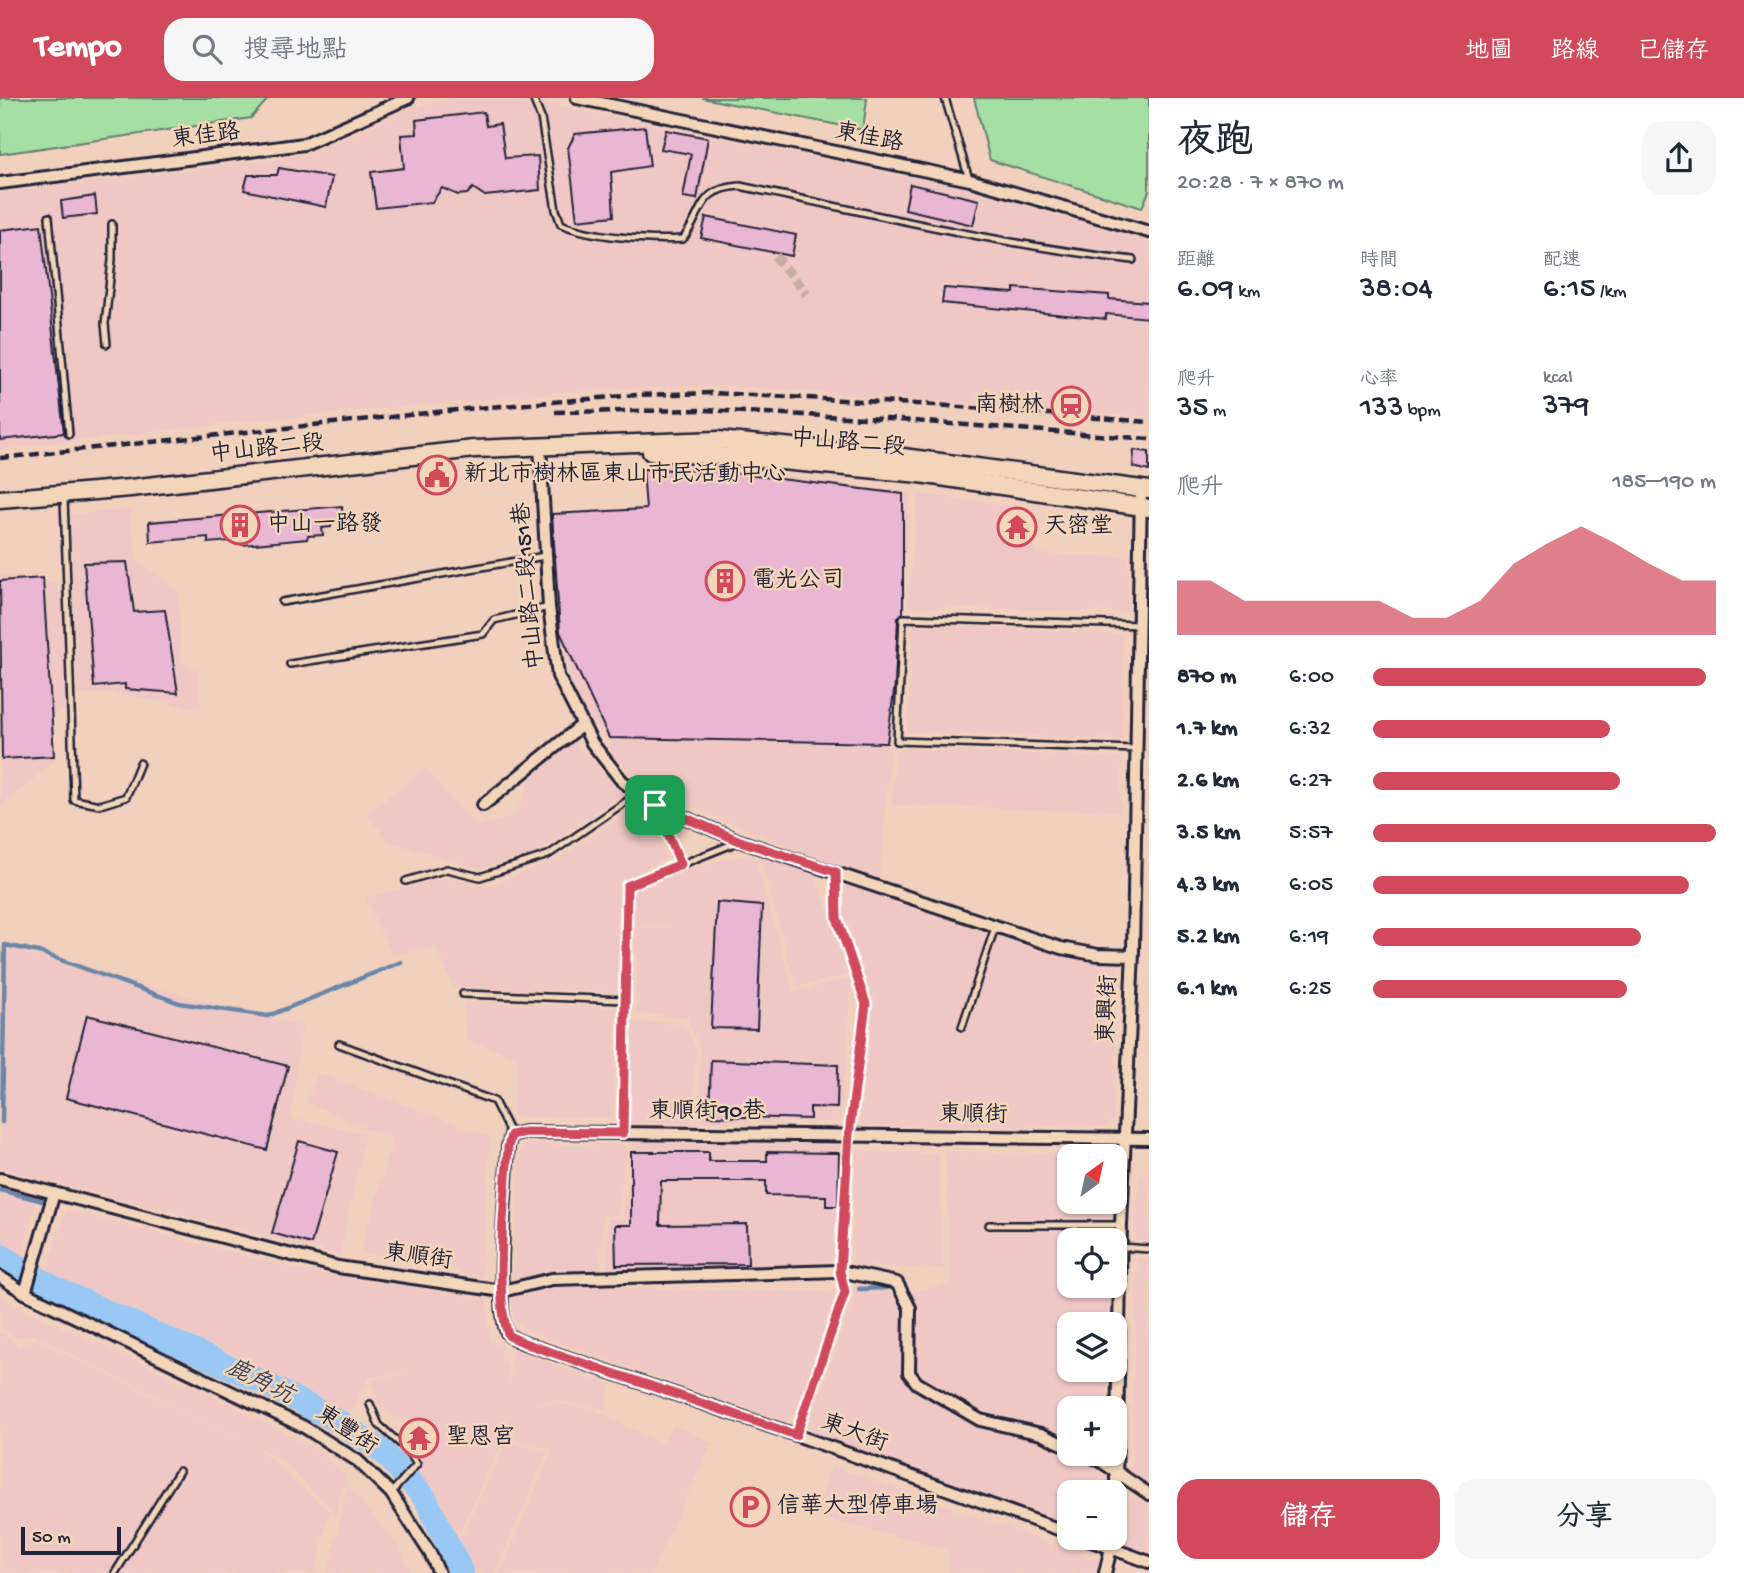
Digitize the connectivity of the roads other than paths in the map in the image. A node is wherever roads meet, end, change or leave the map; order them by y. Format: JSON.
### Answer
{"nodes":[{"id":1,"x":408,"y":98,"type":"edge"},
{"id":2,"x":533,"y":98,"type":"edge"},
{"id":3,"x":577,"y":98,"type":"edge"},
{"id":4,"x":945,"y":98,"type":"edge"},
{"id":5,"x":970,"y":180,"type":"junction"},
{"id":6,"x":0,"y":183,"type":"edge"},
{"id":7,"x":49,"y":218,"type":"dead end"},
{"id":8,"x":112,"y":224,"type":"dead end"},
{"id":9,"x":1149,"y":232,"type":"edge"},
{"id":10,"x":1133,"y":260,"type":"dead end"},
{"id":11,"x":107,"y":344,"type":"dead end"},
{"id":12,"x":69,"y":434,"type":"dead end"},
{"id":13,"x":540,"y":446,"type":"junction"},
{"id":14,"x":1145,"y":489,"type":"edge"},
{"id":15,"x":64,"y":494,"type":"junction"},
{"id":16,"x":0,"y":499,"type":"edge"},
{"id":17,"x":1144,"y":507,"type":"edge"},
{"id":18,"x":545,"y":556,"type":"junction"},
{"id":19,"x":282,"y":602,"type":"dead end"},
{"id":20,"x":549,"y":607,"type":"junction"},
{"id":21,"x":1139,"y":625,"type":"junction"},
{"id":22,"x":1144,"y":641,"type":"edge"},
{"id":23,"x":290,"y":664,"type":"dead end"},
{"id":24,"x":583,"y":725,"type":"junction"},
{"id":25,"x":1136,"y":749,"type":"junction"},
{"id":26,"x":140,"y":763,"type":"dead end"},
{"id":27,"x":638,"y":793,"type":"junction"},
{"id":28,"x":483,"y":805,"type":"dead end"},
{"id":29,"x":655,"y":805,"type":"junction"},
{"id":30,"x":740,"y":841,"type":"junction"},
{"id":31,"x":681,"y":864,"type":"junction"},
{"id":32,"x":836,"y":872,"type":"junction"},
{"id":33,"x":406,"y":881,"type":"dead end"},
{"id":34,"x":995,"y":925,"type":"junction"},
{"id":35,"x":1132,"y":956,"type":"junction"},
{"id":36,"x":463,"y":994,"type":"dead end"},
{"id":37,"x":625,"y":1000,"type":"junction"},
{"id":38,"x":962,"y":1027,"type":"dead end"},
{"id":39,"x":339,"y":1044,"type":"dead end"},
{"id":40,"x":623,"y":1133,"type":"junction"},
{"id":41,"x":849,"y":1134,"type":"junction"},
{"id":42,"x":511,"y":1135,"type":"junction"},
{"id":43,"x":1125,"y":1139,"type":"junction"},
{"id":44,"x":1149,"y":1139,"type":"edge"},
{"id":45,"x":0,"y":1179,"type":"edge"},
{"id":46,"x":54,"y":1193,"type":"junction"},
{"id":47,"x":989,"y":1225,"type":"dead end"},
{"id":48,"x":1121,"y":1225,"type":"joint"},
{"id":49,"x":1127,"y":1248,"type":"edge"},
{"id":50,"x":1149,"y":1250,"type":"edge"},
{"id":51,"x":840,"y":1271,"type":"junction"},
{"id":52,"x":0,"y":1277,"type":"edge"},
{"id":53,"x":27,"y":1289,"type":"junction"},
{"id":54,"x":502,"y":1291,"type":"junction"},
{"id":55,"x":1120,"y":1298,"type":"edge"},
{"id":56,"x":370,"y":1404,"type":"dead end"},
{"id":57,"x":796,"y":1435,"type":"junction"},
{"id":58,"x":1057,"y":1441,"type":"edge"},
{"id":59,"x":1105,"y":1466,"type":"edge"},
{"id":60,"x":179,"y":1471,"type":"dead end"},
{"id":61,"x":1117,"y":1474,"type":"junction"},
{"id":62,"x":1117,"y":1480,"type":"edge"},
{"id":63,"x":391,"y":1493,"type":"junction"},
{"id":64,"x":1149,"y":1494,"type":"edge"},
{"id":65,"x":1057,"y":1529,"type":"edge"},
{"id":66,"x":1111,"y":1550,"type":"edge"},
{"id":67,"x":1126,"y":1550,"type":"edge"},
{"id":68,"x":1149,"y":1562,"type":"edge"},
{"id":69,"x":115,"y":1573,"type":"edge"},
{"id":70,"x":439,"y":1573,"type":"edge"},
{"id":71,"x":1105,"y":1573,"type":"edge"}],
"edges":[{"from":1,"to":6,"type":"street","name":"東佳路"},
{"from":2,"to":10,"type":"lane"},
{"from":3,"to":5,"type":"street","name":"東佳路"},
{"from":4,"to":5,"type":"lane"},
{"from":5,"to":9,"type":"street","name":"東佳路"},
{"from":7,"to":12,"type":"lane"},
{"from":8,"to":11,"type":"lane"},
{"from":13,"to":14,"type":"main road","name":"中山路二段"},
{"from":13,"to":15,"type":"main road","name":"中山路二段"},
{"from":13,"to":17,"type":"main road","name":"中山路二段"},
{"from":13,"to":18,"type":"street","name":"中山路二段151巷"},
{"from":14,"to":17,"type":"street","name":"東興街"},
{"from":15,"to":16,"type":"main road","name":"中山路二段"},
{"from":15,"to":26,"type":"lane"},
{"from":17,"to":21,"type":"street","name":"東興街"},
{"from":18,"to":19,"type":"lane"},
{"from":18,"to":20,"type":"street","name":"中山路二段151巷"},
{"from":20,"to":23,"type":"lane"},
{"from":20,"to":24,"type":"street","name":"中山路二段151巷"},
{"from":21,"to":22,"type":"street","name":"東興街"},
{"from":21,"to":25,"type":"lane"},
{"from":22,"to":25,"type":"street","name":"東興街"},
{"from":24,"to":27,"type":"street","name":"中山路二段151巷"},
{"from":24,"to":28,"type":"street"},
{"from":25,"to":35,"type":"street","name":"東興街"},
{"from":27,"to":29,"type":"street","name":"中山路二段151巷"},
{"from":27,"to":33,"type":"lane"},
{"from":29,"to":30,"type":"street","name":"中山路二段151巷"},
{"from":29,"to":31,"type":"lane"},
{"from":30,"to":31,"type":"lane"},
{"from":30,"to":32,"type":"street","name":"中山路二段151巷"},
{"from":31,"to":37,"type":"lane"},
{"from":32,"to":34,"type":"street","name":"中山路二段151巷"},
{"from":32,"to":41,"type":"lane"},
{"from":34,"to":35,"type":"street","name":"中山路二段151巷"},
{"from":34,"to":38,"type":"lane"},
{"from":35,"to":43,"type":"street","name":"東興街"},
{"from":36,"to":37,"type":"lane"},
{"from":37,"to":40,"type":"lane"},
{"from":39,"to":42,"type":"lane"},
{"from":40,"to":41,"type":"street","name":"東順街90巷"},
{"from":40,"to":42,"type":"street","name":"東順街90巷"},
{"from":41,"to":43,"type":"street","name":"東順街"},
{"from":41,"to":51,"type":"lane"},
{"from":42,"to":54,"type":"street"},
{"from":43,"to":44,"type":"street","name":"東順街"},
{"from":43,"to":48,"type":"street","name":"東興街"},
{"from":45,"to":46,"type":"street","name":"東順街"},
{"from":46,"to":53,"type":"street"},
{"from":46,"to":54,"type":"street","name":"東順街"},
{"from":47,"to":48,"type":"lane"},
{"from":49,"to":50,"type":"lane"},
{"from":51,"to":54,"type":"street","name":"東順街"},
{"from":51,"to":57,"type":"lane"},
{"from":51,"to":58,"type":"street","name":"東順街"},
{"from":52,"to":53,"type":"street","name":"東豐街"},
{"from":53,"to":63,"type":"street","name":"東豐街"},
{"from":54,"to":57,"type":"street","name":"東大街"},
{"from":55,"to":61,"type":"street","name":"東興街"},
{"from":56,"to":63,"type":"lane"},
{"from":57,"to":65,"type":"street","name":"東大街"},
{"from":59,"to":61,"type":"street"},
{"from":60,"to":69,"type":"lane"},
{"from":61,"to":62,"type":"street","name":"東興街"},
{"from":61,"to":64,"type":"street"},
{"from":63,"to":70,"type":"street","name":"東豐街"},
{"from":66,"to":71,"type":"street"},
{"from":67,"to":68,"type":"street"}]}
